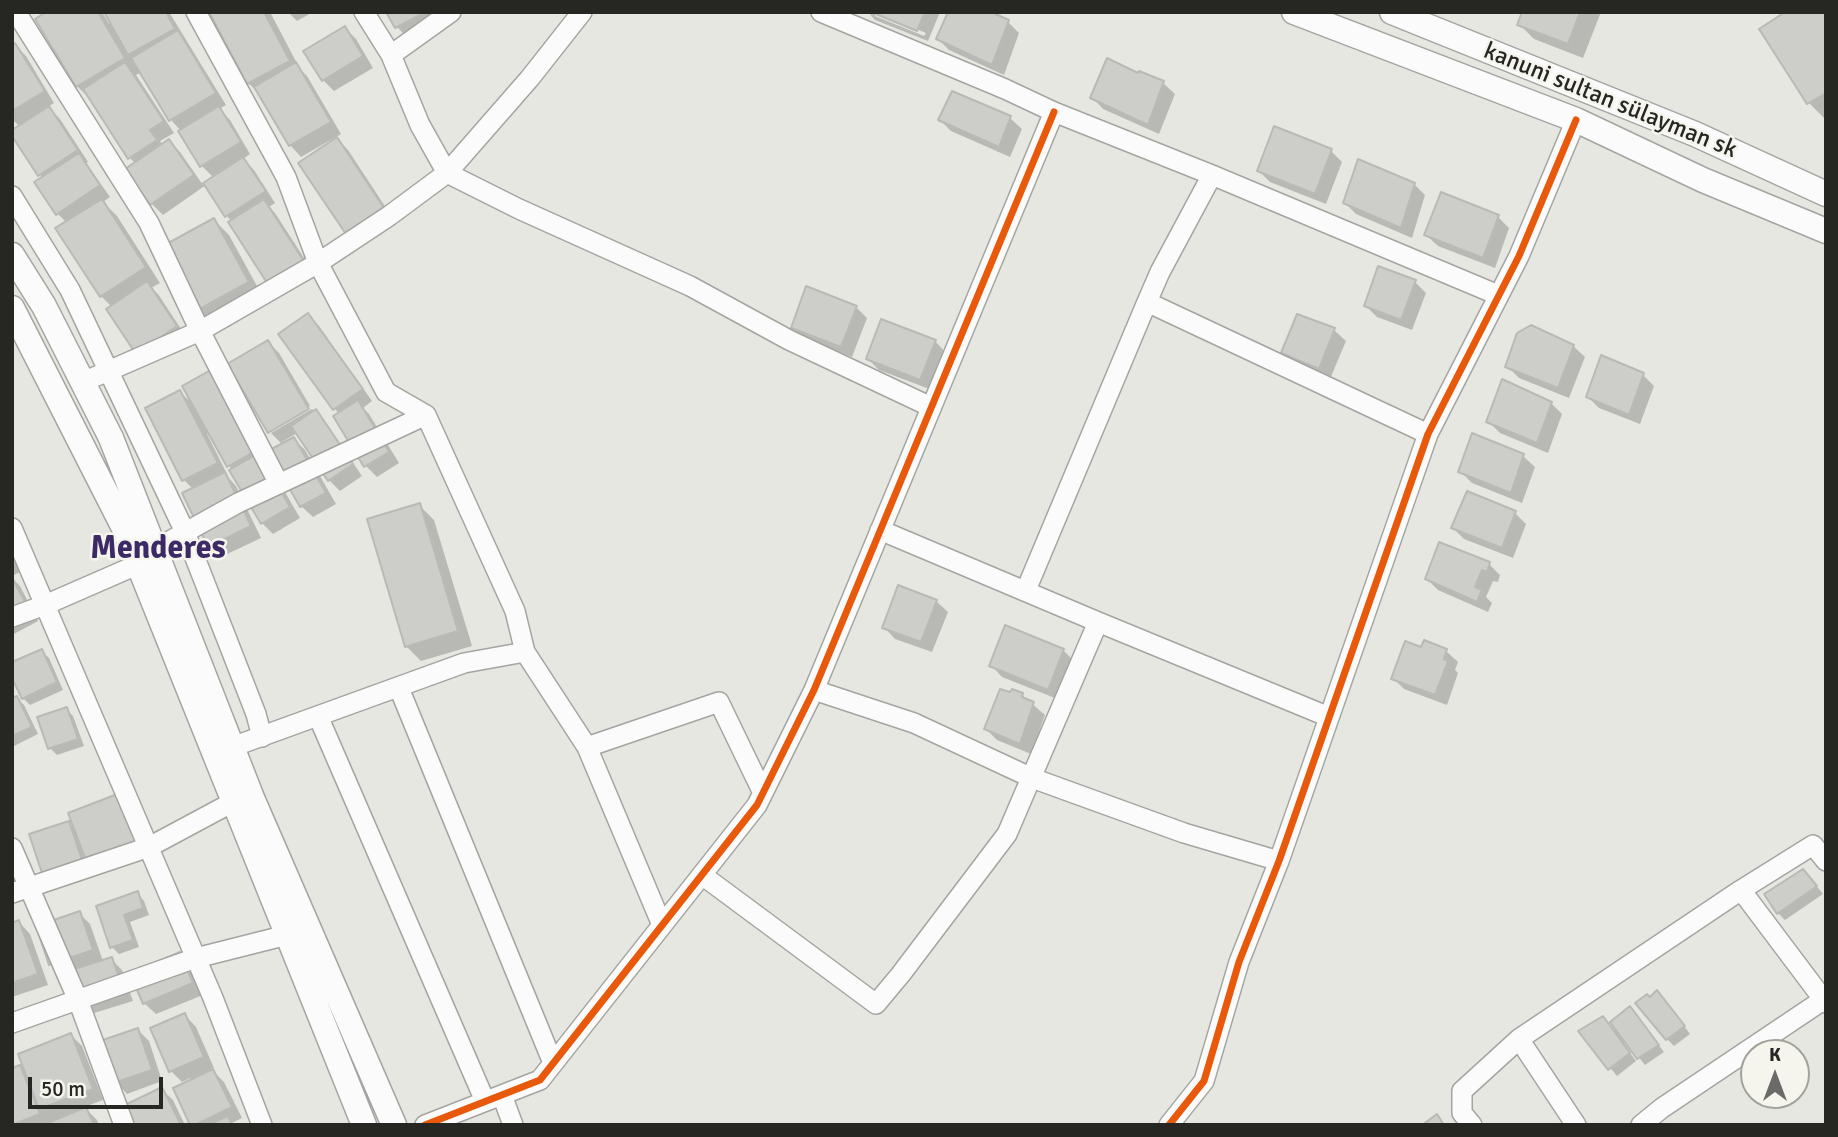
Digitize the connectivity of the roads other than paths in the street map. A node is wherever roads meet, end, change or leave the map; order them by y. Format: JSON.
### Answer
{"nodes":[{"id":1,"x":16,"y":12,"type":"edge"},
{"id":2,"x":196,"y":12,"type":"edge"},
{"id":3,"x":364,"y":12,"type":"edge"},
{"id":4,"x":451,"y":12,"type":"edge"},
{"id":5,"x":821,"y":12,"type":"edge"},
{"id":6,"x":1294,"y":12,"type":"edge"},
{"id":7,"x":1392,"y":12,"type":"edge"},
{"id":8,"x":576,"y":15,"type":"edge"},
{"id":9,"x":391,"y":55,"type":"junction"},
{"id":10,"x":1054,"y":112,"type":"junction"},
{"id":11,"x":1576,"y":120,"type":"junction"},
{"id":12,"x":447,"y":173,"type":"junction"},
{"id":13,"x":1212,"y":175,"type":"junction"},
{"id":14,"x":1826,"y":194,"type":"edge"},
{"id":15,"x":12,"y":196,"type":"edge"},
{"id":16,"x":1826,"y":231,"type":"edge"},
{"id":17,"x":12,"y":255,"type":"edge"},
{"id":18,"x":318,"y":263,"type":"junction"},
{"id":19,"x":1498,"y":295,"type":"junction"},
{"id":20,"x":1147,"y":302,"type":"junction"},
{"id":21,"x":12,"y":308,"type":"edge"},
{"id":22,"x":200,"y":331,"type":"junction"},
{"id":23,"x":108,"y":372,"type":"junction"},
{"id":24,"x":83,"y":382,"type":"junction"},
{"id":25,"x":931,"y":407,"type":"junction"},
{"id":26,"x":425,"y":415,"type":"junction"},
{"id":27,"x":1428,"y":434,"type":"junction"},
{"id":28,"x":279,"y":484,"type":"junction"},
{"id":29,"x":12,"y":528,"type":"edge"},
{"id":30,"x":880,"y":530,"type":"junction"},
{"id":31,"x":185,"y":532,"type":"junction"},
{"id":32,"x":147,"y":556,"type":"junction"},
{"id":33,"x":1026,"y":590,"type":"junction"},
{"id":34,"x":45,"y":605,"type":"junction"},
{"id":35,"x":12,"y":617,"type":"edge"},
{"id":36,"x":1098,"y":622,"type":"junction"},
{"id":37,"x":525,"y":652,"type":"junction"},
{"id":38,"x":399,"y":688,"type":"junction"},
{"id":39,"x":814,"y":690,"type":"junction"},
{"id":40,"x":318,"y":716,"type":"junction"},
{"id":41,"x":1329,"y":716,"type":"junction"},
{"id":42,"x":261,"y":737,"type":"junction"},
{"id":43,"x":232,"y":747,"type":"junction"},
{"id":44,"x":587,"y":747,"type":"junction"},
{"id":45,"x":1032,"y":778,"type":"junction"},
{"id":46,"x":763,"y":793,"type":"junction"},
{"id":47,"x":233,"y":802,"type":"junction"},
{"id":48,"x":149,"y":847,"type":"junction"},
{"id":49,"x":12,"y":848,"type":"edge"},
{"id":50,"x":1279,"y":861,"type":"junction"},
{"id":51,"x":1826,"y":861,"type":"edge"},
{"id":52,"x":702,"y":876,"type":"junction"},
{"id":53,"x":1741,"y":890,"type":"junction"},
{"id":54,"x":20,"y":891,"type":"edge"},
{"id":55,"x":662,"y":925,"type":"junction"},
{"id":56,"x":287,"y":934,"type":"junction"},
{"id":57,"x":196,"y":958,"type":"junction"},
{"id":58,"x":78,"y":1000,"type":"junction"},
{"id":59,"x":1825,"y":1002,"type":"edge"},
{"id":60,"x":12,"y":1023,"type":"edge"},
{"id":61,"x":1519,"y":1039,"type":"junction"},
{"id":62,"x":553,"y":1063,"type":"junction"},
{"id":63,"x":493,"y":1098,"type":"junction"},
{"id":64,"x":124,"y":1125,"type":"edge"},
{"id":65,"x":262,"y":1125,"type":"edge"},
{"id":66,"x":365,"y":1125,"type":"edge"},
{"id":67,"x":394,"y":1125,"type":"edge"},
{"id":68,"x":425,"y":1125,"type":"edge"},
{"id":69,"x":513,"y":1125,"type":"edge"},
{"id":70,"x":1170,"y":1125,"type":"edge"},
{"id":71,"x":1472,"y":1125,"type":"edge"},
{"id":72,"x":1576,"y":1125,"type":"edge"},
{"id":73,"x":1642,"y":1125,"type":"edge"}],
"edges":[{"from":1,"to":22,"type":"street"},
{"from":2,"to":18,"type":"street"},
{"from":3,"to":9,"type":"street"},
{"from":4,"to":9,"type":"street"},
{"from":5,"to":10,"type":"street"},
{"from":6,"to":11,"type":"main road"},
{"from":7,"to":14,"type":"main road","name":"kanuni sultan sülayman sk"},
{"from":8,"to":12,"type":"street"},
{"from":9,"to":12,"type":"street"},
{"from":10,"to":13,"type":"street"},
{"from":10,"to":25,"type":"street"},
{"from":11,"to":16,"type":"main road"},
{"from":11,"to":19,"type":"street"},
{"from":12,"to":18,"type":"street"},
{"from":12,"to":25,"type":"street"},
{"from":13,"to":19,"type":"street"},
{"from":13,"to":20,"type":"street"},
{"from":15,"to":23,"type":"street"},
{"from":17,"to":24,"type":"main road"},
{"from":18,"to":22,"type":"street"},
{"from":18,"to":26,"type":"street"},
{"from":19,"to":27,"type":"street"},
{"from":20,"to":27,"type":"street"},
{"from":20,"to":33,"type":"street"},
{"from":21,"to":32,"type":"main road"},
{"from":22,"to":23,"type":"street"},
{"from":22,"to":28,"type":"street"},
{"from":23,"to":24,"type":"street"},
{"from":23,"to":31,"type":"street"},
{"from":24,"to":32,"type":"main road"},
{"from":25,"to":30,"type":"street"},
{"from":26,"to":28,"type":"street"},
{"from":26,"to":37,"type":"street"},
{"from":27,"to":41,"type":"street"},
{"from":28,"to":31,"type":"street"},
{"from":29,"to":34,"type":"street"},
{"from":30,"to":33,"type":"street"},
{"from":30,"to":39,"type":"street"},
{"from":31,"to":32,"type":"street"},
{"from":31,"to":42,"type":"street"},
{"from":32,"to":34,"type":"street"},
{"from":32,"to":43,"type":"main road"},
{"from":32,"to":47,"type":"main road"},
{"from":33,"to":36,"type":"street"},
{"from":34,"to":35,"type":"street"},
{"from":34,"to":48,"type":"street"},
{"from":36,"to":41,"type":"street"},
{"from":36,"to":45,"type":"street"},
{"from":37,"to":38,"type":"street"},
{"from":37,"to":44,"type":"street"},
{"from":38,"to":40,"type":"street"},
{"from":38,"to":62,"type":"street"},
{"from":39,"to":45,"type":"street"},
{"from":39,"to":46,"type":"street"},
{"from":40,"to":42,"type":"street"},
{"from":40,"to":63,"type":"street"},
{"from":41,"to":50,"type":"street"},
{"from":42,"to":43,"type":"street"},
{"from":43,"to":67,"type":"main road"},
{"from":44,"to":46,"type":"street"},
{"from":44,"to":55,"type":"street"},
{"from":45,"to":50,"type":"street"},
{"from":45,"to":52,"type":"street"},
{"from":46,"to":52,"type":"street"},
{"from":47,"to":48,"type":"street"},
{"from":47,"to":56,"type":"main road"},
{"from":48,"to":54,"type":"street"},
{"from":48,"to":57,"type":"street"},
{"from":49,"to":54,"type":"street"},
{"from":50,"to":70,"type":"street"},
{"from":51,"to":53,"type":"street"},
{"from":52,"to":55,"type":"street"},
{"from":53,"to":59,"type":"street"},
{"from":53,"to":61,"type":"street"},
{"from":54,"to":58,"type":"street"},
{"from":55,"to":62,"type":"street"},
{"from":56,"to":57,"type":"street"},
{"from":56,"to":66,"type":"main road"},
{"from":57,"to":58,"type":"street"},
{"from":57,"to":65,"type":"street"},
{"from":58,"to":60,"type":"street"},
{"from":58,"to":64,"type":"street"},
{"from":59,"to":73,"type":"street"},
{"from":61,"to":71,"type":"street"},
{"from":61,"to":72,"type":"street"},
{"from":62,"to":63,"type":"street"},
{"from":63,"to":68,"type":"street"},
{"from":63,"to":69,"type":"street"}]}
